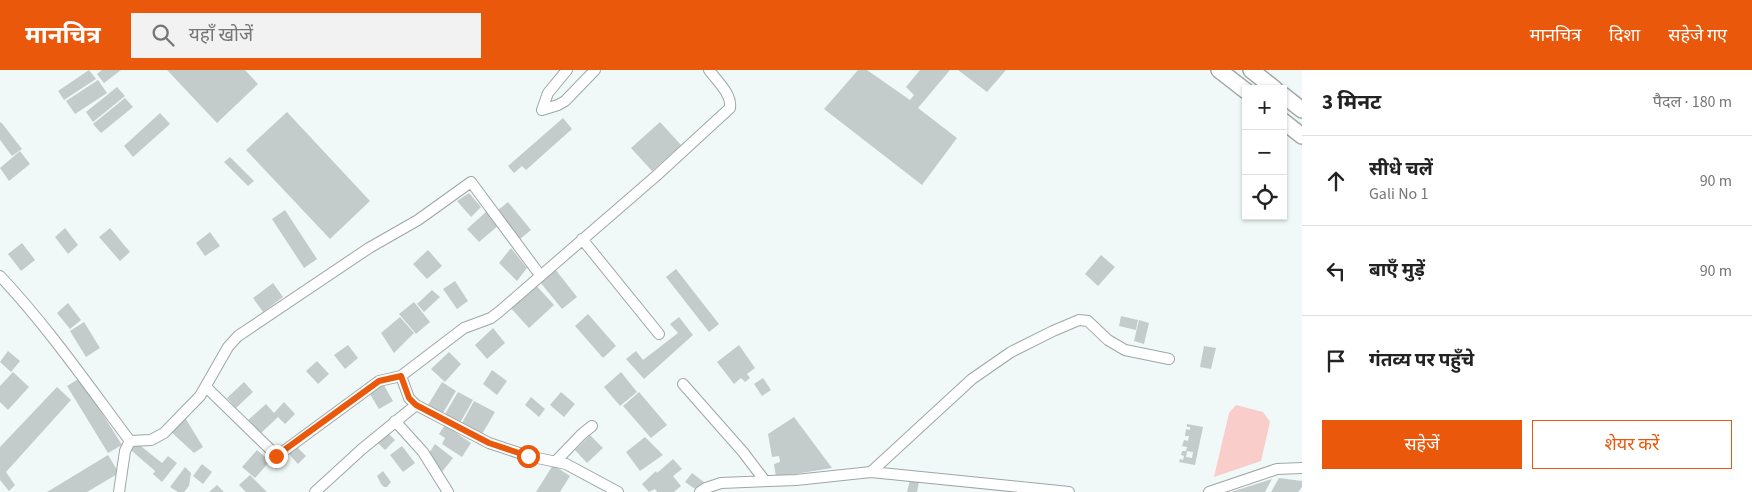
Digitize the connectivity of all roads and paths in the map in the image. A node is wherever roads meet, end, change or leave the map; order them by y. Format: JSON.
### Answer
{"nodes":[{"id":1,"x":567,"y":70,"type":"edge"},
{"id":2,"x":595,"y":70,"type":"edge"},
{"id":3,"x":709,"y":70,"type":"edge"},
{"id":4,"x":1219,"y":70,"type":"edge"},
{"id":5,"x":1251,"y":70,"type":"edge"},
{"id":6,"x":1270,"y":85,"type":"edge"},
{"id":7,"x":1242,"y":88,"type":"edge"},
{"id":8,"x":1287,"y":98,"type":"edge"},
{"id":9,"x":1302,"y":110,"type":"edge"},
{"id":10,"x":1287,"y":124,"type":"edge"},
{"id":11,"x":1302,"y":136,"type":"edge"},
{"id":12,"x":582,"y":239,"type":"junction"},
{"id":13,"x":540,"y":275,"type":"junction"},
{"id":14,"x":0,"y":276,"type":"edge"},
{"id":15,"x":659,"y":334,"type":"dead end"},
{"id":16,"x":1169,"y":359,"type":"dead end"},
{"id":17,"x":401,"y":376,"type":"junction"},
{"id":18,"x":683,"y":384,"type":"dead end"},
{"id":19,"x":206,"y":386,"type":"junction"},
{"id":20,"x":416,"y":405,"type":"junction"},
{"id":21,"x":395,"y":421,"type":"junction"},
{"id":22,"x":592,"y":426,"type":"dead end"},
{"id":23,"x":130,"y":441,"type":"junction"},
{"id":24,"x":556,"y":462,"type":"junction"},
{"id":25,"x":1302,"y":468,"type":"edge"},
{"id":26,"x":871,"y":472,"type":"junction"},
{"id":27,"x":764,"y":481,"type":"junction"},
{"id":28,"x":119,"y":492,"type":"edge"},
{"id":29,"x":314,"y":492,"type":"edge"},
{"id":30,"x":448,"y":492,"type":"edge"},
{"id":31,"x":618,"y":492,"type":"edge"},
{"id":32,"x":700,"y":492,"type":"edge"},
{"id":33,"x":1069,"y":492,"type":"edge"},
{"id":34,"x":1209,"y":492,"type":"edge"}],
"edges":[{"from":1,"to":2,"type":"street"},
{"from":3,"to":12,"type":"street"},
{"from":4,"to":7,"type":"main road"},
{"from":5,"to":6,"type":"main road"},
{"from":8,"to":9,"type":"main road"},
{"from":10,"to":11,"type":"main road"},
{"from":12,"to":13,"type":"street"},
{"from":12,"to":15,"type":"street"},
{"from":13,"to":17,"type":"street"},
{"from":13,"to":19,"type":"street"},
{"from":14,"to":23,"type":"street"},
{"from":16,"to":26,"type":"street"},
{"from":17,"to":19,"type":"street"},
{"from":17,"to":20,"type":"street"},
{"from":18,"to":27,"type":"street"},
{"from":19,"to":23,"type":"street"},
{"from":20,"to":21,"type":"street"},
{"from":20,"to":24,"type":"street"},
{"from":21,"to":29,"type":"street"},
{"from":21,"to":30,"type":"street"},
{"from":22,"to":24,"type":"street"},
{"from":23,"to":28,"type":"street"},
{"from":24,"to":31,"type":"street"},
{"from":25,"to":34,"type":"street"},
{"from":26,"to":27,"type":"street"},
{"from":26,"to":33,"type":"street"},
{"from":27,"to":32,"type":"street"}]}
